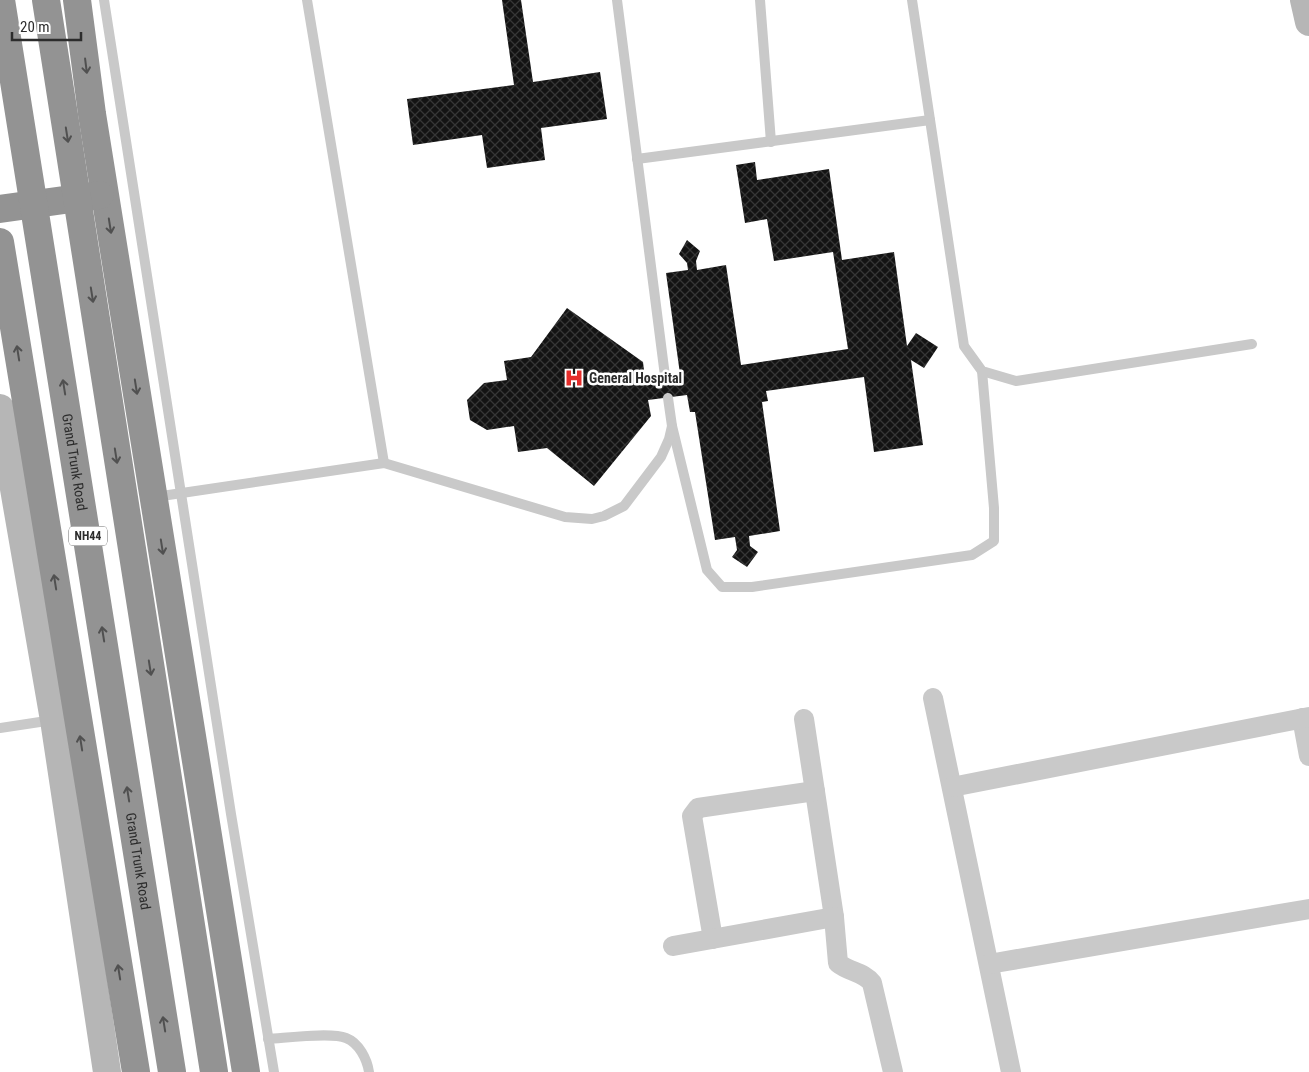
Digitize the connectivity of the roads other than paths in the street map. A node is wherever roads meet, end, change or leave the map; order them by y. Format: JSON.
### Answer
{"nodes":[{"id":1,"x":1,"y":0,"type":"edge"},
{"id":2,"x":46,"y":0,"type":"edge"},
{"id":3,"x":77,"y":0,"type":"edge"},
{"id":4,"x":104,"y":0,"type":"edge"},
{"id":5,"x":307,"y":0,"type":"edge"},
{"id":6,"x":617,"y":0,"type":"edge"},
{"id":7,"x":760,"y":0,"type":"edge"},
{"id":8,"x":912,"y":0,"type":"edge"},
{"id":9,"x":930,"y":120,"type":"junction"},
{"id":10,"x":771,"y":142,"type":"junction"},
{"id":11,"x":638,"y":159,"type":"junction"},
{"id":12,"x":105,"y":194,"type":"junction"},
{"id":13,"x":0,"y":209,"type":"edge"},
{"id":14,"x":0,"y":242,"type":"edge"},
{"id":15,"x":1252,"y":344,"type":"dead end"},
{"id":16,"x":982,"y":371,"type":"junction"},
{"id":17,"x":665,"y":376,"type":"dead end"},
{"id":18,"x":668,"y":398,"type":"dead end"},
{"id":19,"x":0,"y":408,"type":"edge"},
{"id":20,"x":672,"y":426,"type":"junction"},
{"id":21,"x":384,"y":463,"type":"junction"},
{"id":22,"x":167,"y":495,"type":"junction"},
{"id":23,"x":934,"y":698,"type":"dead end"},
{"id":24,"x":66,"y":718,"type":"junction"},
{"id":25,"x":1306,"y":718,"type":"edge"},
{"id":26,"x":804,"y":720,"type":"dead end"},
{"id":27,"x":0,"y":728,"type":"edge"},
{"id":28,"x":1309,"y":756,"type":"edge"},
{"id":29,"x":952,"y":787,"type":"junction"},
{"id":30,"x":815,"y":791,"type":"junction"},
{"id":31,"x":1309,"y":909,"type":"edge"},
{"id":32,"x":834,"y":917,"type":"junction"},
{"id":33,"x":714,"y":938,"type":"junction"},
{"id":34,"x":672,"y":946,"type":"dead end"},
{"id":35,"x":989,"y":964,"type":"junction"},
{"id":36,"x":268,"y":1039,"type":"junction"},
{"id":37,"x":107,"y":1072,"type":"edge"},
{"id":38,"x":136,"y":1072,"type":"edge"},
{"id":39,"x":172,"y":1072,"type":"edge"},
{"id":40,"x":214,"y":1072,"type":"edge"},
{"id":41,"x":246,"y":1072,"type":"edge"},
{"id":42,"x":274,"y":1072,"type":"edge"},
{"id":43,"x":369,"y":1072,"type":"edge"},
{"id":44,"x":893,"y":1072,"type":"edge"},
{"id":45,"x":1011,"y":1072,"type":"edge"}],
"edges":[{"from":39,"to":1,"type":"highway","name":"Grand Trunk Road","number":"NH44","one_way":true,"bridge":true},
{"from":2,"to":40,"type":"highway","number":"NH44","one_way":true,"bridge":true},
{"from":3,"to":12,"type":"highway","one_way":true},
{"from":4,"to":22,"type":"lane"},
{"from":5,"to":21,"type":"lane"},
{"from":6,"to":11,"type":"lane"},
{"from":7,"to":10,"type":"lane"},
{"from":8,"to":9,"type":"lane"},
{"from":9,"to":10,"type":"lane"},
{"from":9,"to":16,"type":"lane"},
{"from":10,"to":11,"type":"lane"},
{"from":11,"to":17,"type":"lane"},
{"from":12,"to":13,"type":"highway"},
{"from":12,"to":22,"type":"highway","one_way":true},
{"from":24,"to":14,"type":"highway","one_way":true},
{"from":15,"to":16,"type":"lane"},
{"from":16,"to":20,"type":"lane"},
{"from":18,"to":20,"type":"lane"},
{"from":19,"to":24,"type":"street"},
{"from":20,"to":21,"type":"lane"},
{"from":21,"to":22,"type":"lane"},
{"from":22,"to":36,"type":"lane"},
{"from":22,"to":41,"type":"highway","one_way":true},
{"from":23,"to":29,"type":"street"},
{"from":24,"to":27,"type":"lane"},
{"from":24,"to":37,"type":"street"},
{"from":38,"to":24,"type":"highway","one_way":true},
{"from":25,"to":28,"type":"street"},
{"from":25,"to":29,"type":"street"},
{"from":26,"to":30,"type":"street"},
{"from":29,"to":35,"type":"street"},
{"from":30,"to":32,"type":"street"},
{"from":30,"to":33,"type":"street"},
{"from":31,"to":35,"type":"street"},
{"from":32,"to":33,"type":"street"},
{"from":32,"to":44,"type":"street"},
{"from":33,"to":34,"type":"street"},
{"from":35,"to":45,"type":"street"},
{"from":36,"to":42,"type":"lane"},
{"from":36,"to":43,"type":"lane"}]}
